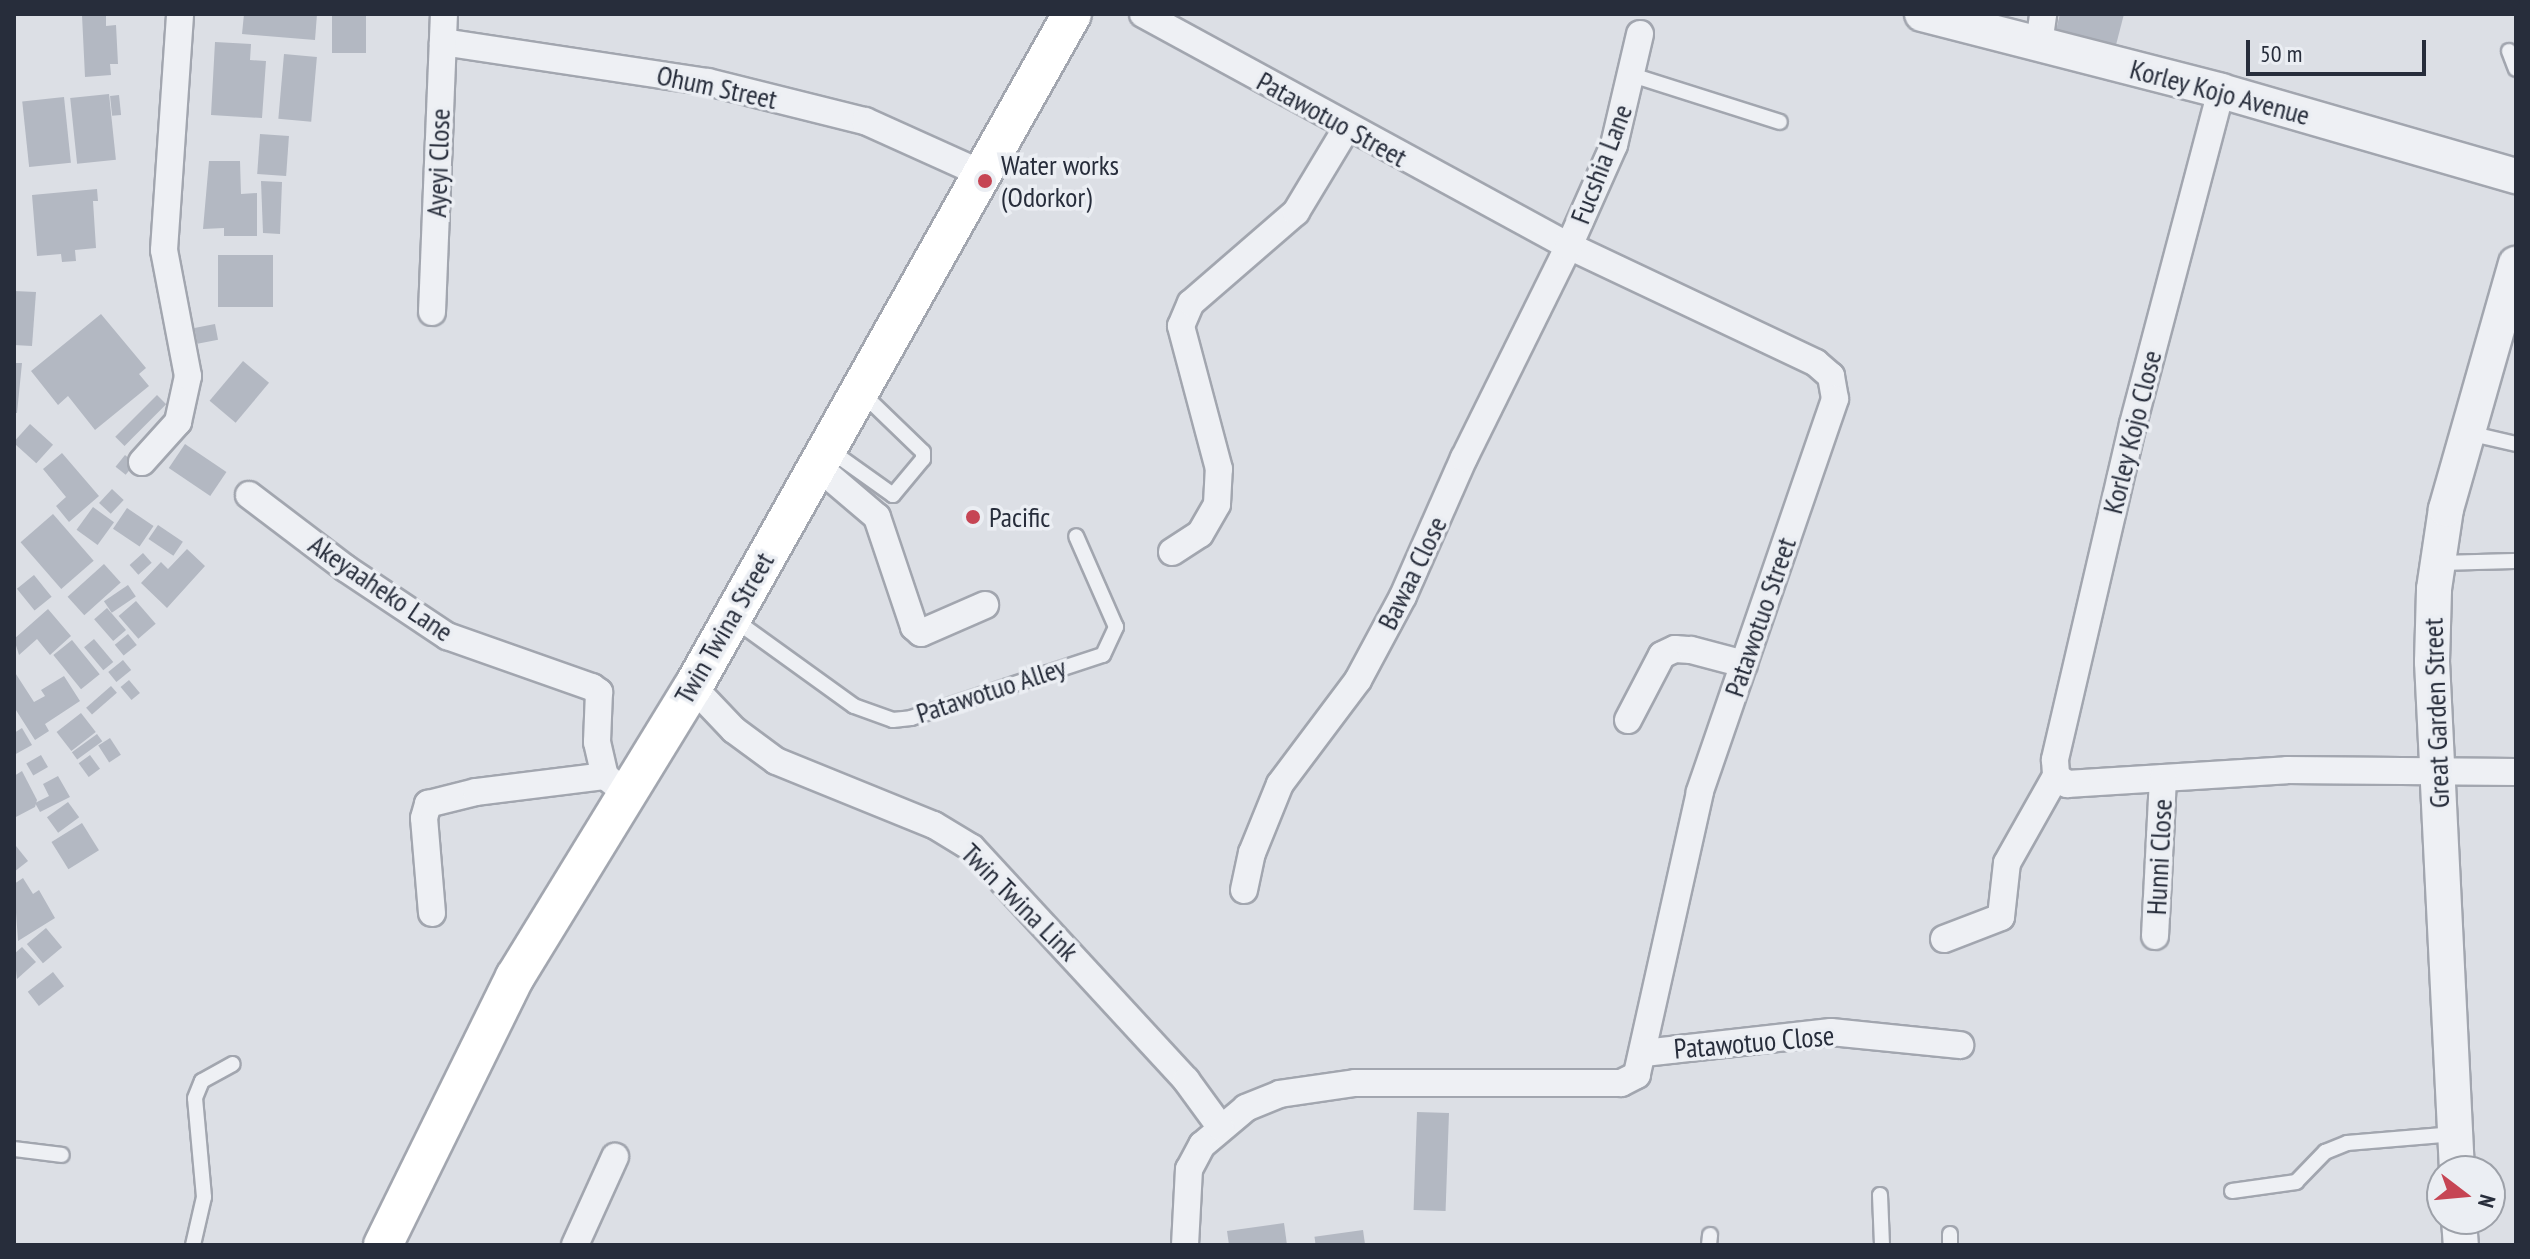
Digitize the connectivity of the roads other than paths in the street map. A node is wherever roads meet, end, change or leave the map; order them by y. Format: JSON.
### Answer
{"nodes":[{"id":1,"x":180,"y":14,"type":"edge"},
{"id":2,"x":444,"y":14,"type":"edge"},
{"id":3,"x":1072,"y":14,"type":"edge"},
{"id":4,"x":1143,"y":14,"type":"edge"},
{"id":5,"x":1922,"y":14,"type":"edge"},
{"id":6,"x":2041,"y":29,"type":"edge"},
{"id":7,"x":1640,"y":34,"type":"dead end"},
{"id":8,"x":443,"y":42,"type":"junction"},
{"id":9,"x":2509,"y":51,"type":"dead end"},
{"id":10,"x":2516,"y":69,"type":"edge"},
{"id":11,"x":1632,"y":75,"type":"junction"},
{"id":12,"x":2221,"y":91,"type":"junction"},
{"id":13,"x":1780,"y":122,"type":"dead end"},
{"id":14,"x":1346,"y":129,"type":"junction"},
{"id":15,"x":980,"y":173,"type":"junction"},
{"id":16,"x":2516,"y":176,"type":"edge"},
{"id":17,"x":1569,"y":246,"type":"junction"},
{"id":18,"x":2516,"y":264,"type":"edge"},
{"id":19,"x":432,"y":312,"type":"dead end"},
{"id":20,"x":859,"y":390,"type":"junction"},
{"id":21,"x":2468,"y":433,"type":"junction"},
{"id":22,"x":2516,"y":444,"type":"edge"},
{"id":23,"x":821,"y":456,"type":"junction"},
{"id":24,"x":142,"y":462,"type":"dead end"},
{"id":25,"x":249,"y":495,"type":"dead end"},
{"id":26,"x":1076,"y":536,"type":"dead end"},
{"id":27,"x":1172,"y":552,"type":"dead end"},
{"id":28,"x":2516,"y":561,"type":"edge"},
{"id":29,"x":2438,"y":563,"type":"junction"},
{"id":30,"x":985,"y":605,"type":"dead end"},
{"id":31,"x":732,"y":618,"type":"junction"},
{"id":32,"x":1744,"y":664,"type":"junction"},
{"id":33,"x":693,"y":687,"type":"junction"},
{"id":34,"x":1628,"y":720,"type":"dead end"},
{"id":35,"x":2516,"y":772,"type":"edge"},
{"id":36,"x":2437,"y":773,"type":"junction"},
{"id":37,"x":2056,"y":776,"type":"junction"},
{"id":38,"x":2163,"y":778,"type":"junction"},
{"id":39,"x":615,"y":784,"type":"junction"},
{"id":40,"x":1244,"y":890,"type":"dead end"},
{"id":41,"x":432,"y":913,"type":"dead end"},
{"id":42,"x":2155,"y":936,"type":"dead end"},
{"id":43,"x":1944,"y":939,"type":"dead end"},
{"id":44,"x":1960,"y":1045,"type":"dead end"},
{"id":45,"x":1644,"y":1053,"type":"junction"},
{"id":46,"x":233,"y":1064,"type":"dead end"},
{"id":47,"x":1221,"y":1128,"type":"junction"},
{"id":48,"x":2455,"y":1134,"type":"junction"},
{"id":49,"x":14,"y":1149,"type":"edge"},
{"id":50,"x":62,"y":1155,"type":"dead end"},
{"id":51,"x":2456,"y":1155,"type":"edge"},
{"id":52,"x":615,"y":1157,"type":"dead end"},
{"id":53,"x":2232,"y":1191,"type":"dead end"},
{"id":54,"x":1880,"y":1195,"type":"dead end"},
{"id":55,"x":193,"y":1245,"type":"edge"},
{"id":56,"x":383,"y":1245,"type":"edge"},
{"id":57,"x":575,"y":1245,"type":"edge"},
{"id":58,"x":1185,"y":1245,"type":"edge"},
{"id":59,"x":1882,"y":1245,"type":"edge"}],
"edges":[{"from":1,"to":24,"type":"street"},
{"from":2,"to":8,"type":"street","name":"Ayeyi Close"},
{"from":3,"to":15,"type":"main road","name":"Twin Twina Street"},
{"from":4,"to":14,"type":"street","name":"Patawotuo Street"},
{"from":5,"to":6,"type":"street","name":"Korley Kojo Avenue"},
{"from":6,"to":12,"type":"street","name":"Korley Kojo Avenue"},
{"from":7,"to":11,"type":"street","name":"Fucshia Lane"},
{"from":8,"to":15,"type":"street","name":"Ohum Street"},
{"from":8,"to":19,"type":"street","name":"Ayeyi Close"},
{"from":9,"to":10,"type":"lane"},
{"from":11,"to":13,"type":"lane"},
{"from":11,"to":17,"type":"street","name":"Fucshia Lane"},
{"from":12,"to":16,"type":"street","name":"Korley Kojo Avenue"},
{"from":12,"to":37,"type":"street","name":"Korley Kojo Close"},
{"from":14,"to":17,"type":"street","name":"Patawotuo Street"},
{"from":14,"to":27,"type":"street"},
{"from":15,"to":20,"type":"main road","name":"Twin Twina Street"},
{"from":17,"to":32,"type":"street","name":"Patawotuo Street"},
{"from":17,"to":40,"type":"street","name":"Bawaa Close"},
{"from":18,"to":21,"type":"street","name":"Great Garden Street"},
{"from":20,"to":23,"type":"main road","name":"Twin Twina Street"},
{"from":20,"to":23,"type":"lane"},
{"from":21,"to":22,"type":"lane"},
{"from":21,"to":29,"type":"street","name":"Great Garden Street"},
{"from":23,"to":30,"type":"street"},
{"from":23,"to":31,"type":"main road","name":"Twin Twina Street"},
{"from":25,"to":39,"type":"street","name":"Akeyaaheko Lane"},
{"from":26,"to":31,"type":"lane","name":"Patawotuo Alley"},
{"from":28,"to":29,"type":"lane"},
{"from":29,"to":36,"type":"street","name":"Great Garden Street"},
{"from":31,"to":33,"type":"main road","name":"Twin Twina Street"},
{"from":32,"to":34,"type":"street"},
{"from":32,"to":45,"type":"street","name":"Patawotuo Street"},
{"from":33,"to":39,"type":"main road","name":"Twin Twina Street"},
{"from":33,"to":47,"type":"street","name":"Twin Twina Link"},
{"from":35,"to":36,"type":"street"},
{"from":36,"to":38,"type":"street"},
{"from":36,"to":48,"type":"street","name":"Great Garden Street"},
{"from":37,"to":38,"type":"street"},
{"from":37,"to":43,"type":"street","name":"Korley Kojo Close"},
{"from":38,"to":42,"type":"street","name":"Hunni Close"},
{"from":39,"to":41,"type":"street"},
{"from":39,"to":56,"type":"main road","name":"Twin Twina Street"},
{"from":44,"to":45,"type":"street","name":"Patawotuo Close"},
{"from":45,"to":47,"type":"street","name":"Patawotuo Street"},
{"from":46,"to":55,"type":"lane"},
{"from":47,"to":58,"type":"street","name":"Patawotuo Street"},
{"from":48,"to":51,"type":"street","name":"Great Garden Street"},
{"from":48,"to":53,"type":"lane"},
{"from":49,"to":50,"type":"lane"},
{"from":52,"to":57,"type":"street"},
{"from":54,"to":59,"type":"lane"}]}
